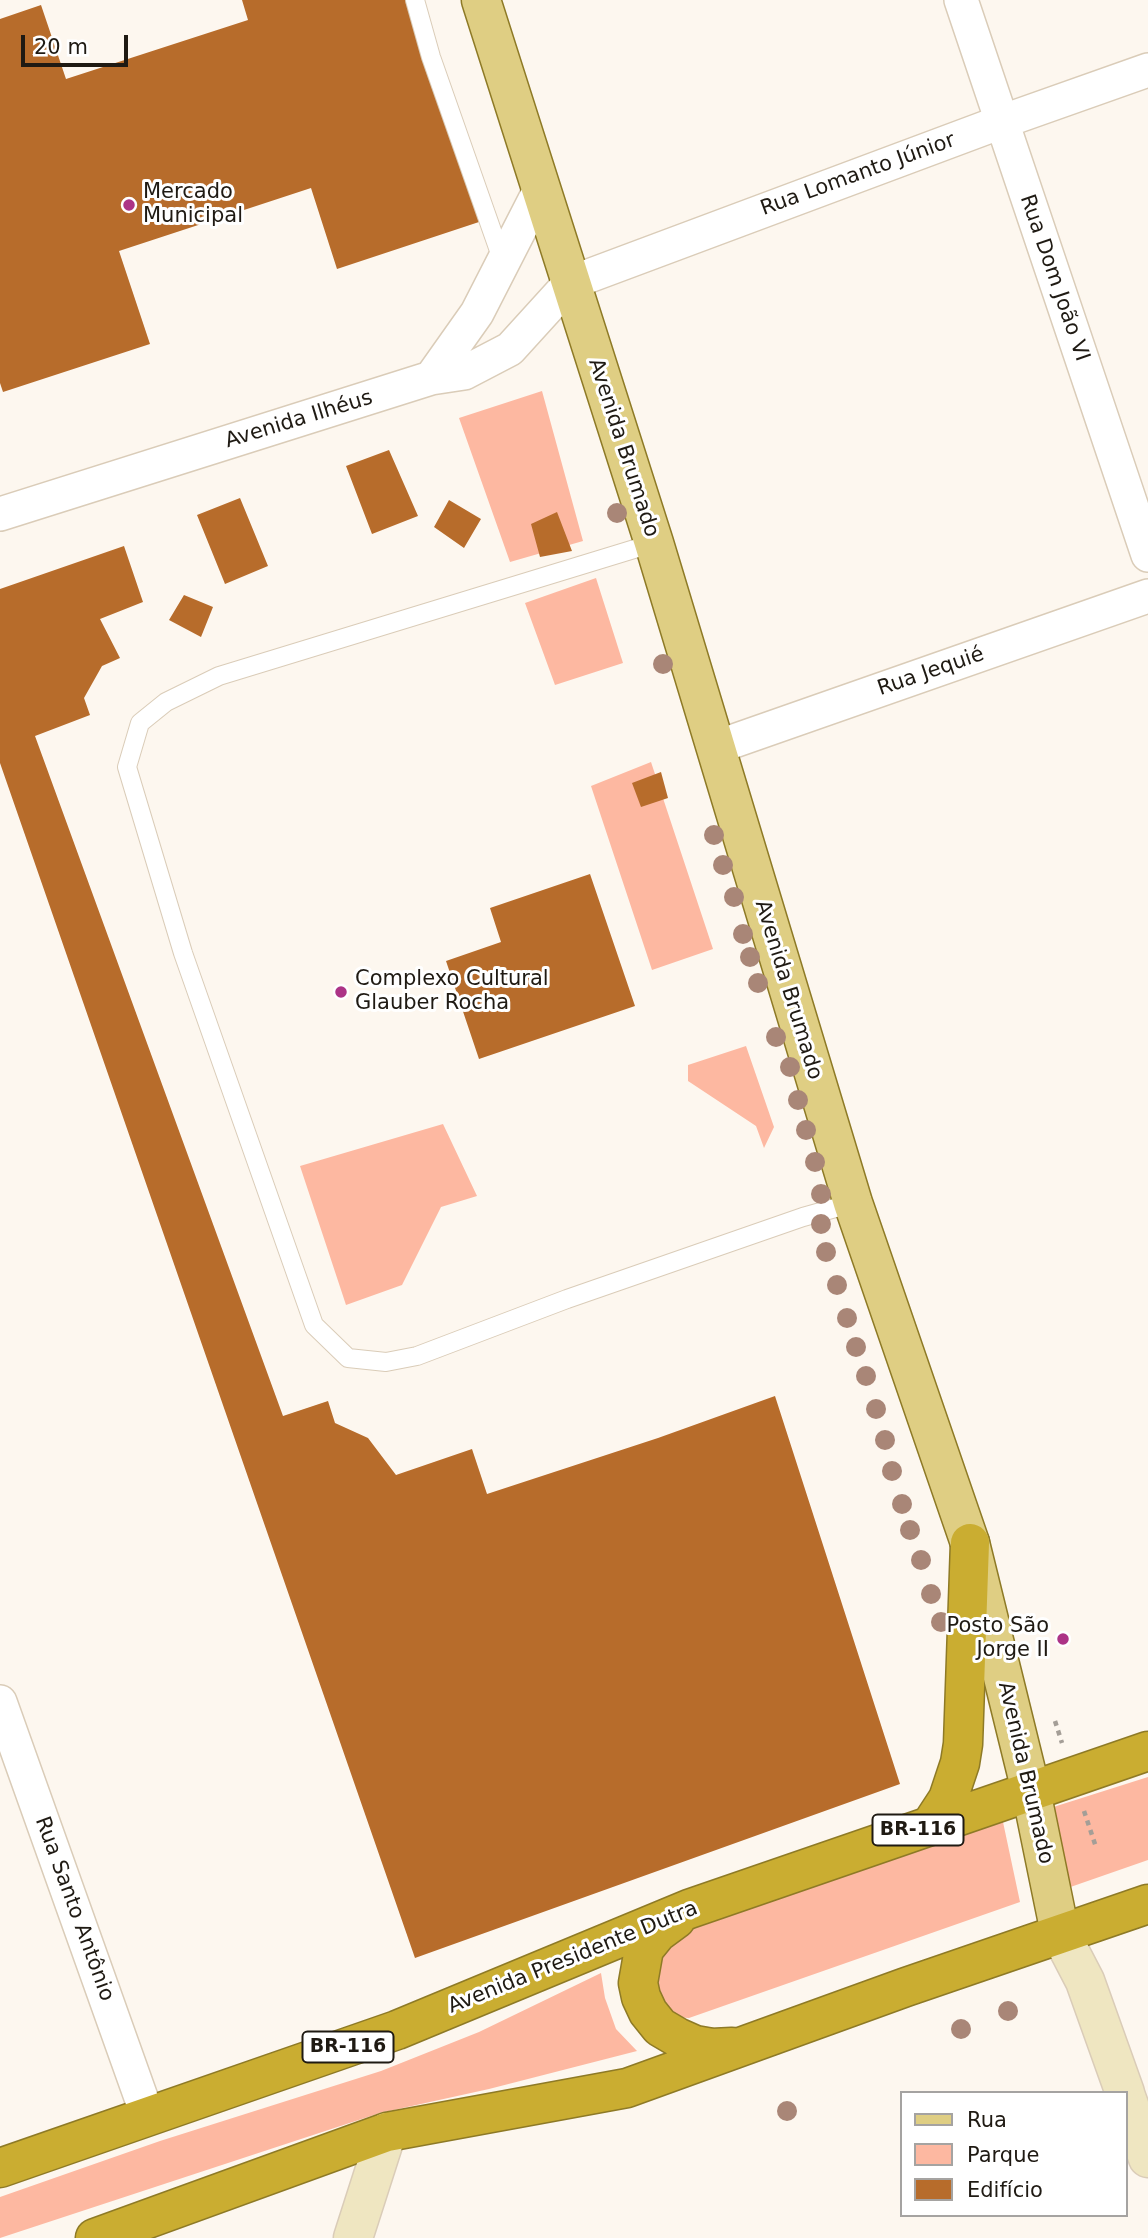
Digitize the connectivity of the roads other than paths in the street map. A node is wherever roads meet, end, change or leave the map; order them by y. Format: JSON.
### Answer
{"nodes":[{"id":1,"x":415,"y":0,"type":"edge"},
{"id":2,"x":481,"y":0,"type":"edge"},
{"id":3,"x":961,"y":0,"type":"edge"},
{"id":4,"x":1148,"y":70,"type":"edge"},
{"id":5,"x":1001,"y":121,"type":"junction"},
{"id":6,"x":541,"y":188,"type":"junction"},
{"id":7,"x":504,"y":262,"type":"junction"},
{"id":8,"x":570,"y":282,"type":"junction"},
{"id":9,"x":431,"y":378,"type":"junction"},
{"id":10,"x":0,"y":514,"type":"edge"},
{"id":11,"x":654,"y":543,"type":"junction"},
{"id":12,"x":1148,"y":555,"type":"edge"},
{"id":13,"x":1148,"y":596,"type":"edge"},
{"id":14,"x":714,"y":748,"type":"junction"},
{"id":15,"x":853,"y":1203,"type":"junction"},
{"id":16,"x":970,"y":1543,"type":"junction"},
{"id":17,"x":3,"y":1721,"type":"edge"},
{"id":18,"x":1148,"y":1751,"type":"edge"},
{"id":19,"x":1031,"y":1791,"type":"junction"},
{"id":20,"x":931,"y":1825,"type":"junction"},
{"id":21,"x":1148,"y":1904,"type":"edge"},
{"id":22,"x":689,"y":1909,"type":"junction"},
{"id":23,"x":1060,"y":1933,"type":"junction"},
{"id":24,"x":740,"y":2046,"type":"junction"},
{"id":25,"x":1124,"y":2091,"type":"edge"},
{"id":26,"x":1127,"y":2099,"type":"edge"},
{"id":27,"x":148,"y":2117,"type":"junction"},
{"id":28,"x":387,"y":2132,"type":"junction"},
{"id":29,"x":1148,"y":2158,"type":"edge"},
{"id":30,"x":0,"y":2168,"type":"edge"},
{"id":31,"x":94,"y":2238,"type":"edge"},
{"id":32,"x":353,"y":2238,"type":"edge"}],
"edges":[{"from":1,"to":7,"type":"lane"},
{"from":2,"to":6,"type":"main road","name":"Avenida Brumado"},
{"from":3,"to":5,"type":"street","name":"Rua Dom João VI"},
{"from":4,"to":5,"type":"street","name":"Rua Lomanto Júnior"},
{"from":5,"to":8,"type":"street","name":"Rua Lomanto Júnior"},
{"from":5,"to":12,"type":"street","name":"Rua Dom João VI"},
{"from":6,"to":7,"type":"street"},
{"from":6,"to":8,"type":"main road","name":"Avenida Brumado"},
{"from":7,"to":9,"type":"street"},
{"from":8,"to":9,"type":"street","name":"Avenida Ilhéus"},
{"from":8,"to":11,"type":"main road","name":"Avenida Brumado"},
{"from":9,"to":10,"type":"street","name":"Avenida Ilhéus"},
{"from":11,"to":14,"type":"main road","name":"Avenida Brumado"},
{"from":11,"to":15,"type":"lane"},
{"from":13,"to":14,"type":"street","name":"Rua Jequié"},
{"from":14,"to":15,"type":"main road","name":"Avenida Brumado"},
{"from":15,"to":16,"type":"main road","name":"Avenida Brumado"},
{"from":16,"to":19,"type":"main road","name":"Avenida Brumado"},
{"from":16,"to":20,"type":"highway"},
{"from":17,"to":27,"type":"street","name":"Rua Santo Antônio"},
{"from":18,"to":19,"type":"highway","name":"Avenida Presidente Dutra","number":"BR-116"},
{"from":19,"to":20,"type":"highway","name":"Avenida Presidente Dutra","number":"BR-116"},
{"from":19,"to":23,"type":"main road","name":"Avenida Brumado"},
{"from":20,"to":22,"type":"highway","name":"Avenida Presidente Dutra","number":"BR-116"},
{"from":21,"to":23,"type":"highway"},
{"from":22,"to":24,"type":"highway"},
{"from":22,"to":27,"type":"highway","name":"Avenida Presidente Dutra","number":"BR-116"},
{"from":23,"to":24,"type":"highway"},
{"from":23,"to":25,"type":"main road","name":"Avenida Brumado"},
{"from":24,"to":28,"type":"highway"},
{"from":26,"to":29,"type":"main road","name":"Avenida Brumado"},
{"from":27,"to":30,"type":"highway","name":"Avenida Presidente Dutra","number":"BR-116"},
{"from":28,"to":31,"type":"highway"},
{"from":28,"to":32,"type":"main road"}]}
